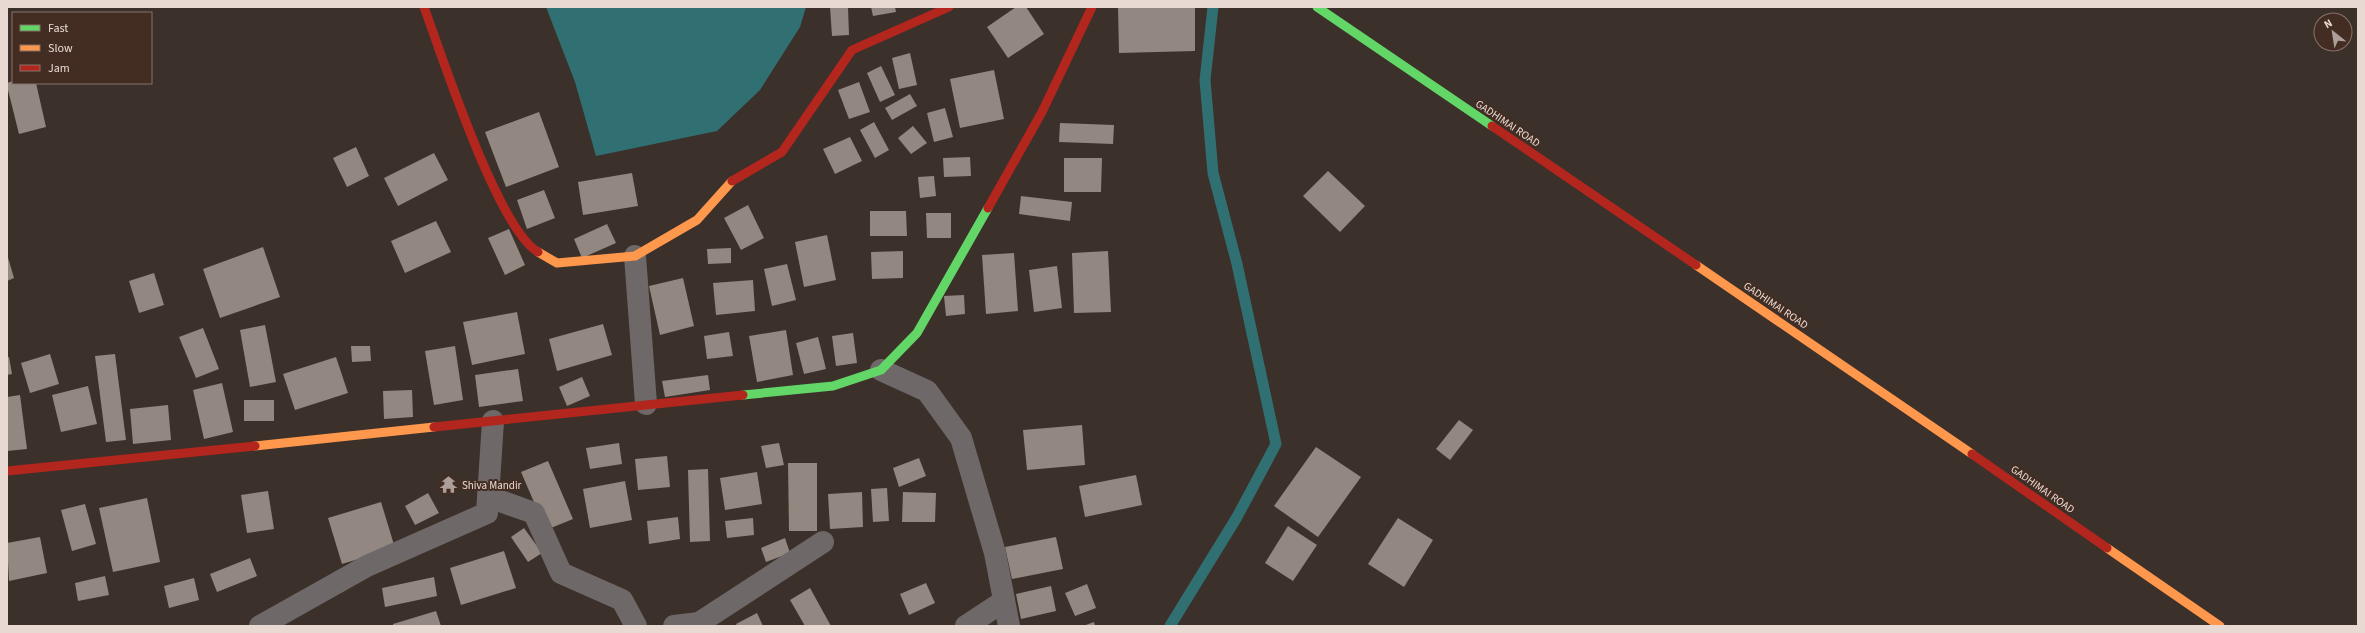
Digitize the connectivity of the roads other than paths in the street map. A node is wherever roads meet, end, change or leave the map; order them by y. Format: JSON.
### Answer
{"nodes":[{"id":1,"x":424,"y":7,"type":"edge"},
{"id":2,"x":948,"y":7,"type":"edge"},
{"id":3,"x":1092,"y":7,"type":"edge"},
{"id":4,"x":1317,"y":7,"type":"edge"},
{"id":5,"x":635,"y":256,"type":"junction"},
{"id":6,"x":881,"y":370,"type":"junction"},
{"id":7,"x":646,"y":404,"type":"junction"},
{"id":8,"x":494,"y":421,"type":"junction"},
{"id":9,"x":7,"y":471,"type":"edge"},
{"id":10,"x":489,"y":497,"type":"junction"},
{"id":11,"x":823,"y":542,"type":"dead end"},
{"id":12,"x":1004,"y":601,"type":"junction"},
{"id":13,"x":700,"y":625,"type":"edge"},
{"id":14,"x":260,"y":626,"type":"edge"},
{"id":15,"x":636,"y":626,"type":"edge"},
{"id":16,"x":674,"y":626,"type":"edge"},
{"id":17,"x":966,"y":626,"type":"edge"},
{"id":18,"x":1009,"y":626,"type":"edge"},
{"id":19,"x":2220,"y":626,"type":"edge"}],
"edges":[{"from":1,"to":5,"type":"street"},
{"from":2,"to":5,"type":"street"},
{"from":3,"to":6,"type":"street"},
{"from":4,"to":19,"type":"street","name":"GADHIMAI ROAD"},
{"from":5,"to":7,"type":"street"},
{"from":6,"to":7,"type":"street"},
{"from":6,"to":12,"type":"street"},
{"from":7,"to":8,"type":"street"},
{"from":8,"to":9,"type":"street"},
{"from":8,"to":10,"type":"street"},
{"from":10,"to":14,"type":"street"},
{"from":10,"to":15,"type":"street"},
{"from":11,"to":13,"type":"street"},
{"from":12,"to":17,"type":"street"},
{"from":12,"to":18,"type":"street"},
{"from":13,"to":16,"type":"street"}]}
